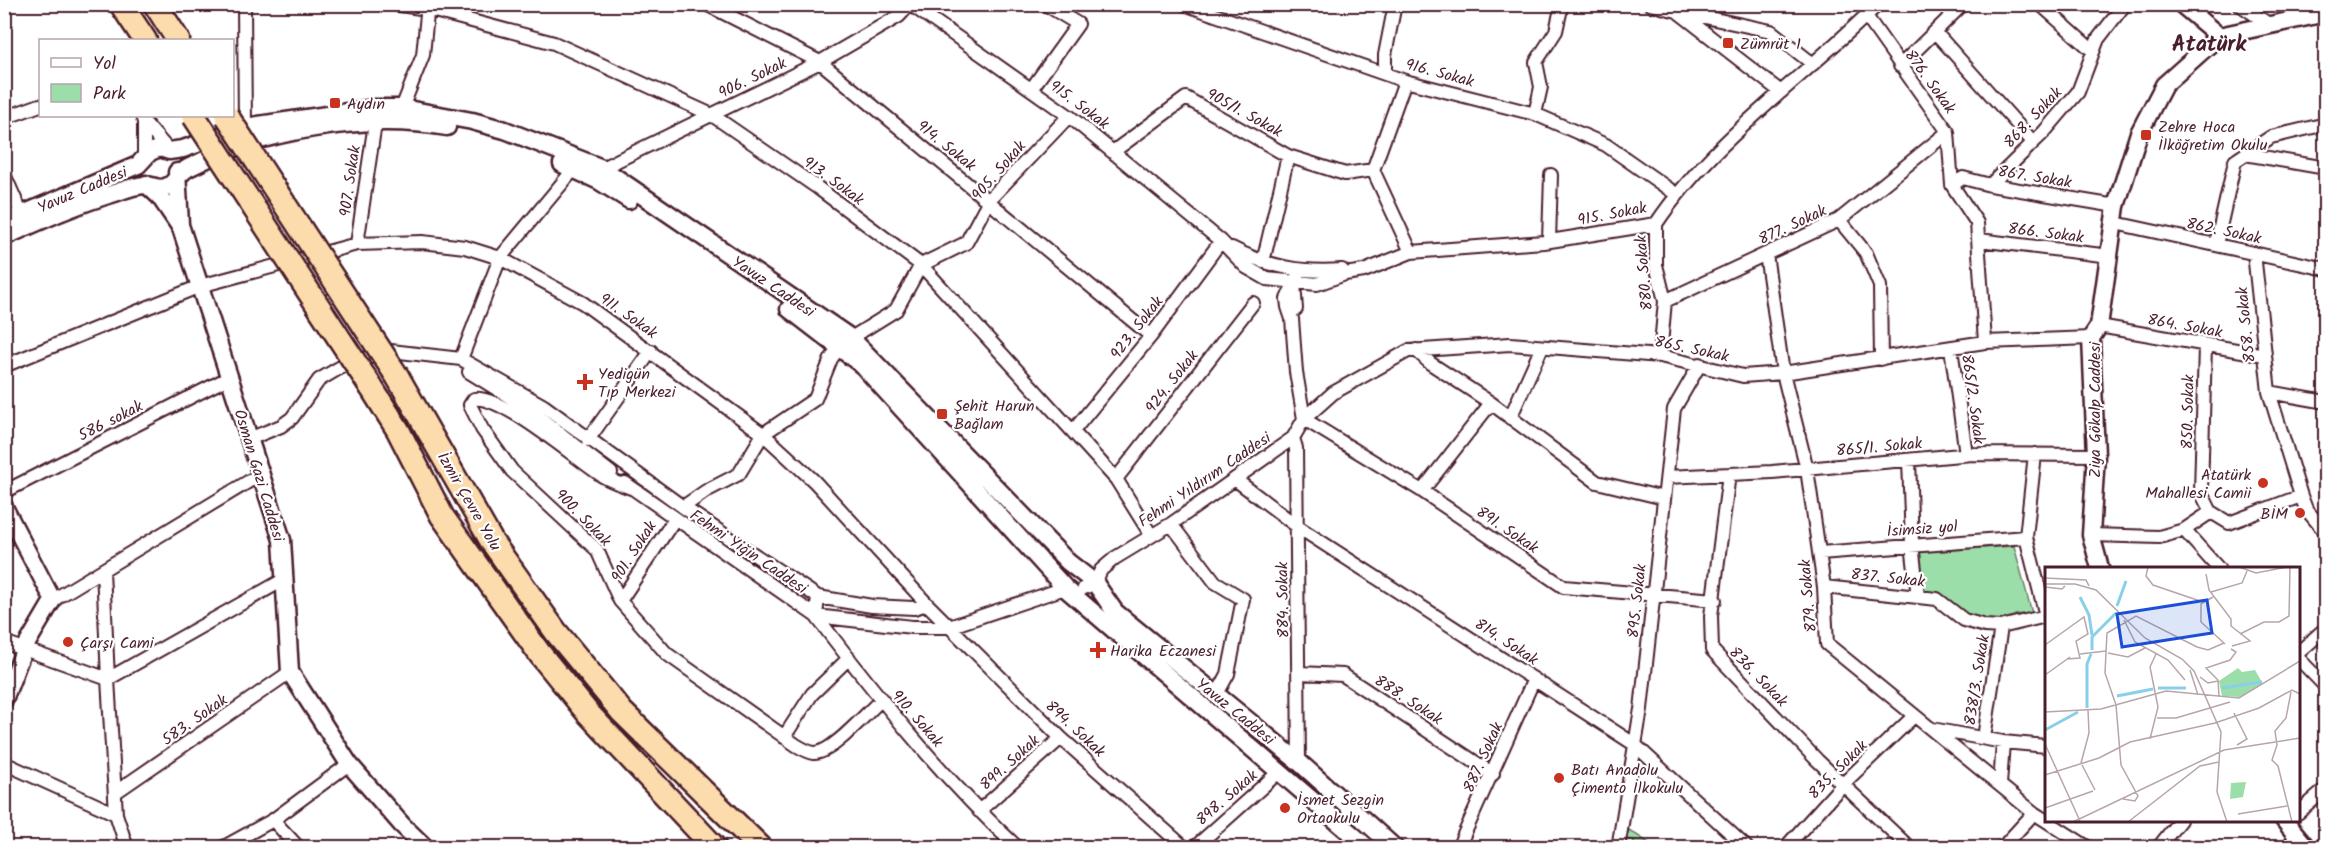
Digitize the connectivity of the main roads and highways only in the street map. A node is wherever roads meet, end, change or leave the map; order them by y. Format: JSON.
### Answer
{"nodes":[{"id":1,"x":121,"y":4,"type":"edge"},
{"id":2,"x":2181,"y":5,"type":"edge"},
{"id":3,"x":2325,"y":13,"type":"edge"},
{"id":4,"x":142,"y":36,"type":"edge"},
{"id":5,"x":2219,"y":36,"type":"junction"},
{"id":6,"x":195,"y":117,"type":"edge"},
{"id":7,"x":236,"y":121,"type":"edge"},
{"id":8,"x":169,"y":151,"type":"junction"},
{"id":9,"x":144,"y":159,"type":"junction"},
{"id":10,"x":176,"y":179,"type":"junction"},
{"id":11,"x":146,"y":185,"type":"junction"},
{"id":12,"x":4,"y":222,"type":"edge"},
{"id":13,"x":181,"y":228,"type":"junction"},
{"id":14,"x":4,"y":237,"type":"edge"},
{"id":15,"x":845,"y":342,"type":"junction"},
{"id":16,"x":2100,"y":567,"type":"edge"},
{"id":17,"x":1087,"y":581,"type":"junction"},
{"id":18,"x":1065,"y":588,"type":"junction"},
{"id":19,"x":426,"y":848,"type":"edge"},
{"id":20,"x":715,"y":848,"type":"edge"},
{"id":21,"x":761,"y":848,"type":"edge"},
{"id":22,"x":1368,"y":848,"type":"edge"},
{"id":23,"x":1395,"y":848,"type":"edge"}],
"edges":[{"from":1,"to":4,"type":"highway"},
{"from":2,"to":5,"type":"main road"},
{"from":3,"to":5,"type":"main road","name":"Ziya Gökalp Caddesi"},
{"from":5,"to":16,"type":"main road","name":"Ziya Gökalp Caddesi"},
{"from":6,"to":20,"type":"highway","name":"İzmir Çevre Yolu","bridge":true},
{"from":7,"to":8,"type":"main road","name":"Yavuz Caddesi"},
{"from":7,"to":15,"type":"main road","name":"Yavuz Caddesi"},
{"from":7,"to":21,"type":"highway","name":"İzmir Çevre Yolu","bridge":true},
{"from":8,"to":9,"type":"main road","name":"Yavuz Caddesi"},
{"from":8,"to":10,"type":"main road"},
{"from":9,"to":11,"type":"main road"},
{"from":9,"to":12,"type":"main road","name":"Yavuz Caddesi"},
{"from":10,"to":11,"type":"main road","name":"Yavuz Caddesi"},
{"from":10,"to":13,"type":"main road"},
{"from":10,"to":15,"type":"main road","name":"Yavuz Caddesi"},
{"from":11,"to":13,"type":"main road","name":"Osman Gazi Caddesi"},
{"from":11,"to":14,"type":"main road","name":"Yavuz Caddesi"},
{"from":13,"to":19,"type":"main road","name":"Osman Gazi Caddesi"},
{"from":15,"to":17,"type":"main road","name":"Yavuz Caddesi"},
{"from":15,"to":18,"type":"main road","name":"Yavuz Caddesi"},
{"from":17,"to":18,"type":"main road"},
{"from":17,"to":23,"type":"main road","name":"Yavuz Caddesi"},
{"from":18,"to":22,"type":"main road","name":"Yavuz Caddesi"}]}
